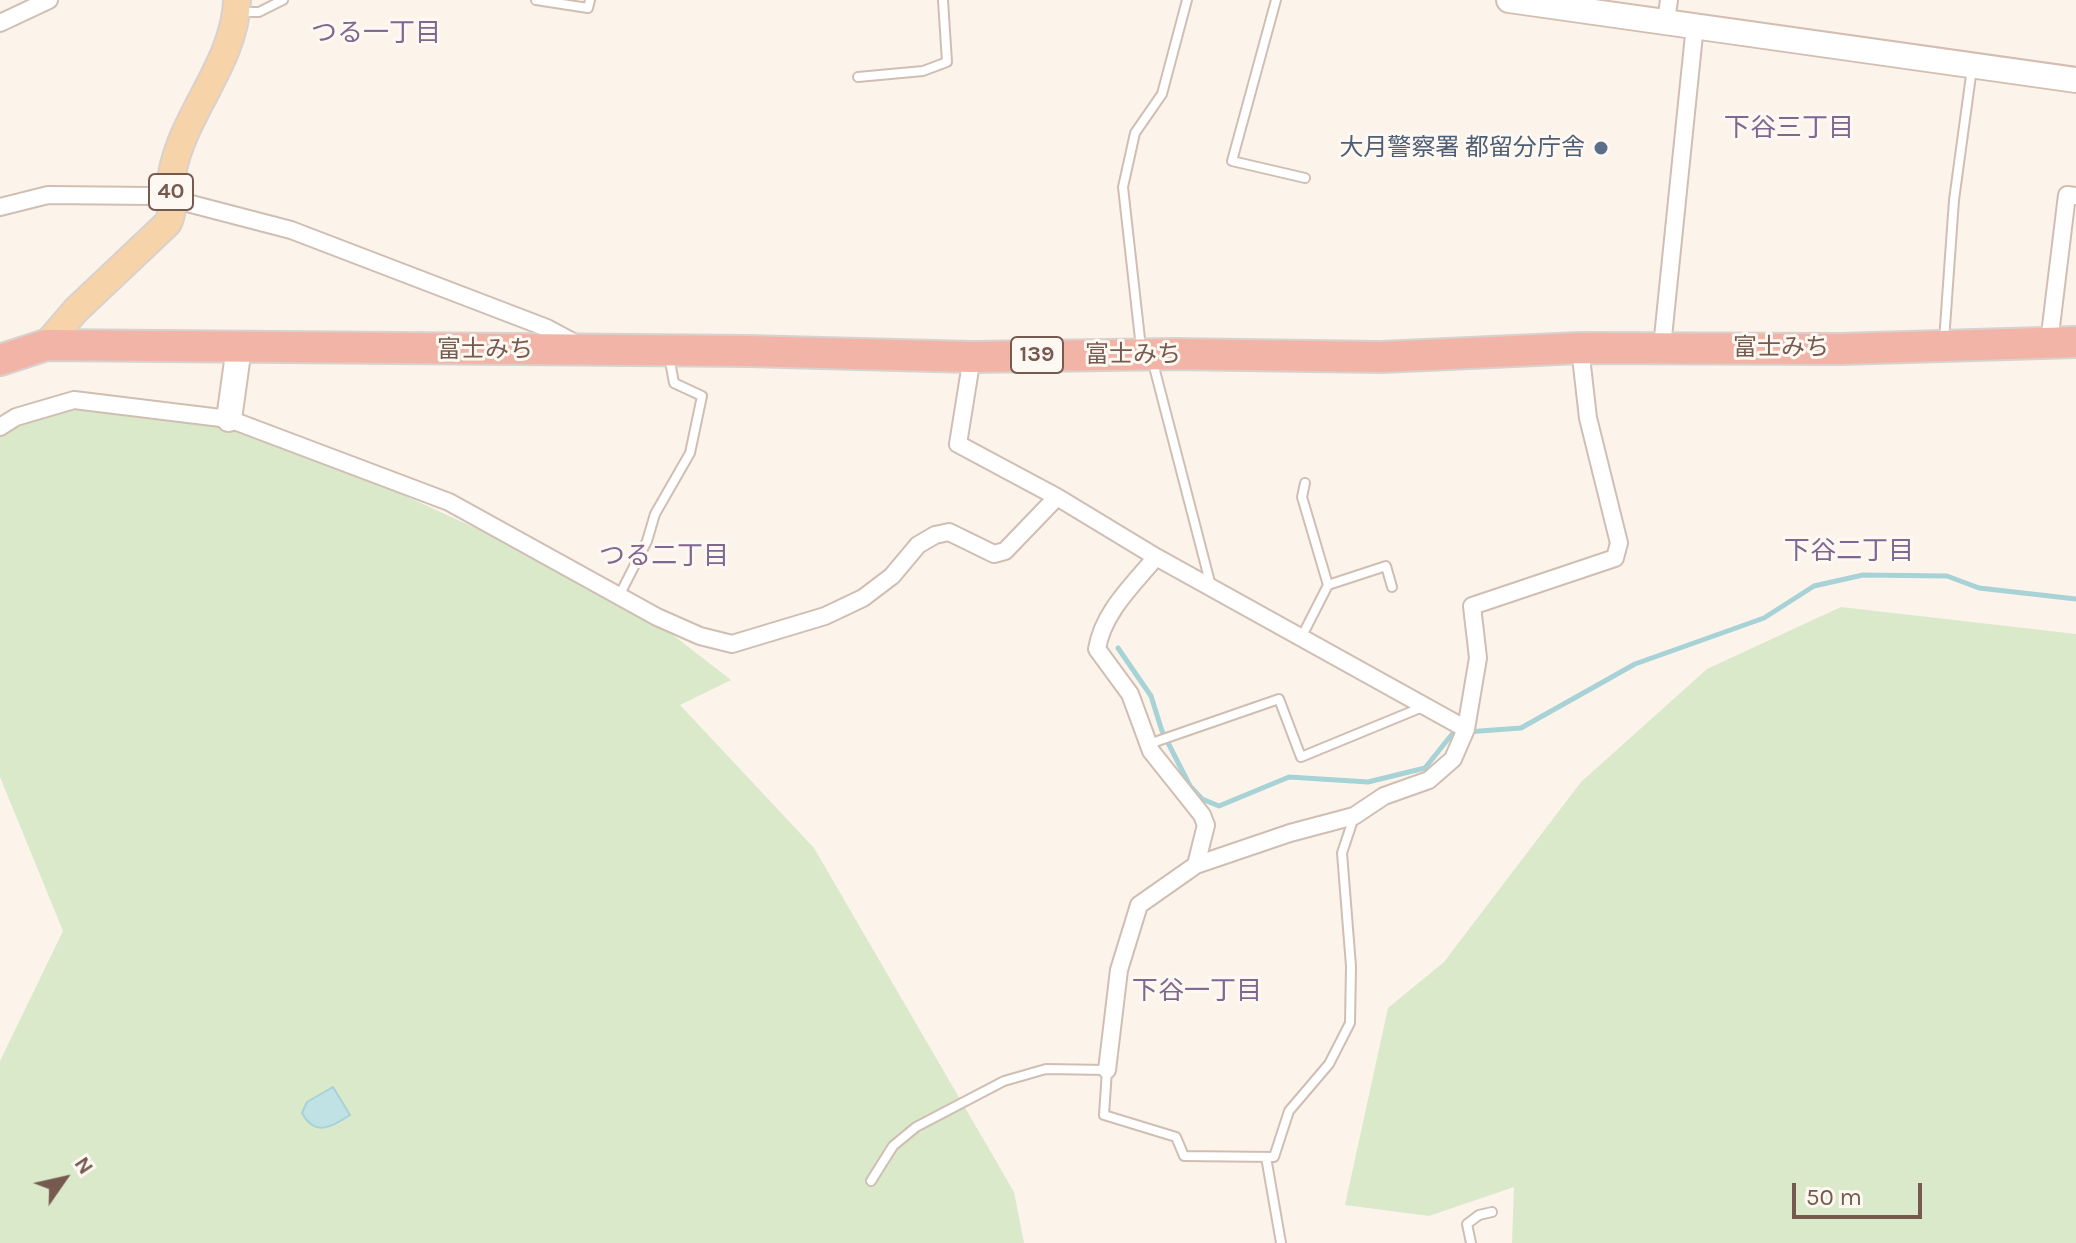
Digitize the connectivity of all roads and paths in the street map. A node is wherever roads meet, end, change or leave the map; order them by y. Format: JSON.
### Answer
{"nodes":[{"id":1,"x":49,"y":0,"type":"edge"},
{"id":2,"x":283,"y":0,"type":"edge"},
{"id":3,"x":536,"y":0,"type":"edge"},
{"id":4,"x":590,"y":0,"type":"edge"},
{"id":5,"x":943,"y":0,"type":"edge"},
{"id":6,"x":1187,"y":0,"type":"edge"},
{"id":7,"x":1276,"y":0,"type":"edge"},
{"id":8,"x":1509,"y":0,"type":"edge"},
{"id":9,"x":237,"y":6,"type":"edge"},
{"id":10,"x":1667,"y":10,"type":"edge"},
{"id":11,"x":0,"y":23,"type":"edge"},
{"id":12,"x":1695,"y":25,"type":"junction"},
{"id":13,"x":1973,"y":63,"type":"junction"},
{"id":14,"x":858,"y":77,"type":"dead end"},
{"id":15,"x":2076,"y":80,"type":"edge"},
{"id":16,"x":1305,"y":178,"type":"dead end"},
{"id":17,"x":2076,"y":196,"type":"edge"},
{"id":18,"x":172,"y":199,"type":"junction"},
{"id":19,"x":0,"y":207,"type":"edge"},
{"id":20,"x":2063,"y":343,"type":"edge"},
{"id":21,"x":46,"y":345,"type":"junction"},
{"id":22,"x":1944,"y":346,"type":"junction"},
{"id":23,"x":239,"y":347,"type":"junction"},
{"id":24,"x":1662,"y":347,"type":"junction"},
{"id":25,"x":1580,"y":348,"type":"junction"},
{"id":26,"x":588,"y":350,"type":"junction"},
{"id":27,"x":668,"y":351,"type":"junction"},
{"id":28,"x":1146,"y":354,"type":"junction"},
{"id":29,"x":972,"y":357,"type":"junction"},
{"id":30,"x":0,"y":360,"type":"edge"},
{"id":31,"x":229,"y":419,"type":"junction"},
{"id":32,"x":0,"y":427,"type":"edge"},
{"id":33,"x":1305,"y":483,"type":"dead end"},
{"id":34,"x":1057,"y":497,"type":"junction"},
{"id":35,"x":1156,"y":557,"type":"junction"},
{"id":36,"x":1328,"y":585,"type":"junction"},
{"id":37,"x":1392,"y":587,"type":"dead end"},
{"id":38,"x":1212,"y":588,"type":"junction"},
{"id":39,"x":620,"y":594,"type":"junction"},
{"id":40,"x":1302,"y":636,"type":"junction"},
{"id":41,"x":1426,"y":705,"type":"junction"},
{"id":42,"x":1466,"y":729,"type":"junction"},
{"id":43,"x":1149,"y":744,"type":"junction"},
{"id":44,"x":1354,"y":816,"type":"junction"},
{"id":45,"x":1196,"y":865,"type":"junction"},
{"id":46,"x":1107,"y":1070,"type":"junction"},
{"id":47,"x":1266,"y":1157,"type":"junction"},
{"id":48,"x":871,"y":1181,"type":"dead end"},
{"id":49,"x":1492,"y":1212,"type":"dead end"},
{"id":50,"x":1281,"y":1243,"type":"edge"},
{"id":51,"x":1471,"y":1243,"type":"edge"}],
"edges":[{"from":1,"to":11,"type":"street"},
{"from":2,"to":9,"type":"lane"},
{"from":3,"to":4,"type":"lane"},
{"from":5,"to":14,"type":"lane"},
{"from":6,"to":28,"type":"lane"},
{"from":7,"to":16,"type":"lane"},
{"from":8,"to":10,"type":"street"},
{"from":9,"to":18,"type":"main road","number":"40"},
{"from":10,"to":12,"type":"street"},
{"from":12,"to":13,"type":"street"},
{"from":12,"to":24,"type":"street"},
{"from":13,"to":15,"type":"street"},
{"from":13,"to":22,"type":"lane"},
{"from":17,"to":20,"type":"street"},
{"from":18,"to":19,"type":"street"},
{"from":18,"to":21,"type":"main road","number":"40"},
{"from":18,"to":26,"type":"street"},
{"from":20,"to":22,"type":"highway","name":"富士みち","number":"139"},
{"from":21,"to":23,"type":"highway","name":"富士みち","number":"139"},
{"from":21,"to":30,"type":"highway","name":"富士みち","number":"139"},
{"from":22,"to":24,"type":"highway","name":"富士みち","number":"139"},
{"from":23,"to":26,"type":"highway","name":"富士みち","number":"139"},
{"from":23,"to":31,"type":"street"},
{"from":24,"to":25,"type":"highway","name":"富士みち","number":"139"},
{"from":25,"to":28,"type":"highway","name":"富士みち","number":"139"},
{"from":25,"to":42,"type":"street"},
{"from":26,"to":27,"type":"highway","name":"富士みち","number":"139"},
{"from":27,"to":29,"type":"highway","name":"富士みち","number":"139"},
{"from":27,"to":39,"type":"lane"},
{"from":28,"to":29,"type":"highway","name":"富士みち","number":"139"},
{"from":28,"to":38,"type":"lane"},
{"from":29,"to":34,"type":"street"},
{"from":31,"to":32,"type":"street"},
{"from":31,"to":39,"type":"street"},
{"from":33,"to":36,"type":"lane"},
{"from":34,"to":35,"type":"street"},
{"from":34,"to":39,"type":"street"},
{"from":35,"to":38,"type":"street"},
{"from":35,"to":43,"type":"street"},
{"from":36,"to":37,"type":"lane"},
{"from":36,"to":40,"type":"lane"},
{"from":38,"to":40,"type":"street"},
{"from":40,"to":41,"type":"street"},
{"from":41,"to":42,"type":"street"},
{"from":41,"to":43,"type":"lane"},
{"from":42,"to":44,"type":"street"},
{"from":43,"to":45,"type":"street"},
{"from":44,"to":45,"type":"street"},
{"from":44,"to":47,"type":"lane"},
{"from":45,"to":46,"type":"street"},
{"from":46,"to":47,"type":"lane"},
{"from":46,"to":48,"type":"lane"},
{"from":47,"to":50,"type":"lane"},
{"from":49,"to":51,"type":"lane"}]}
